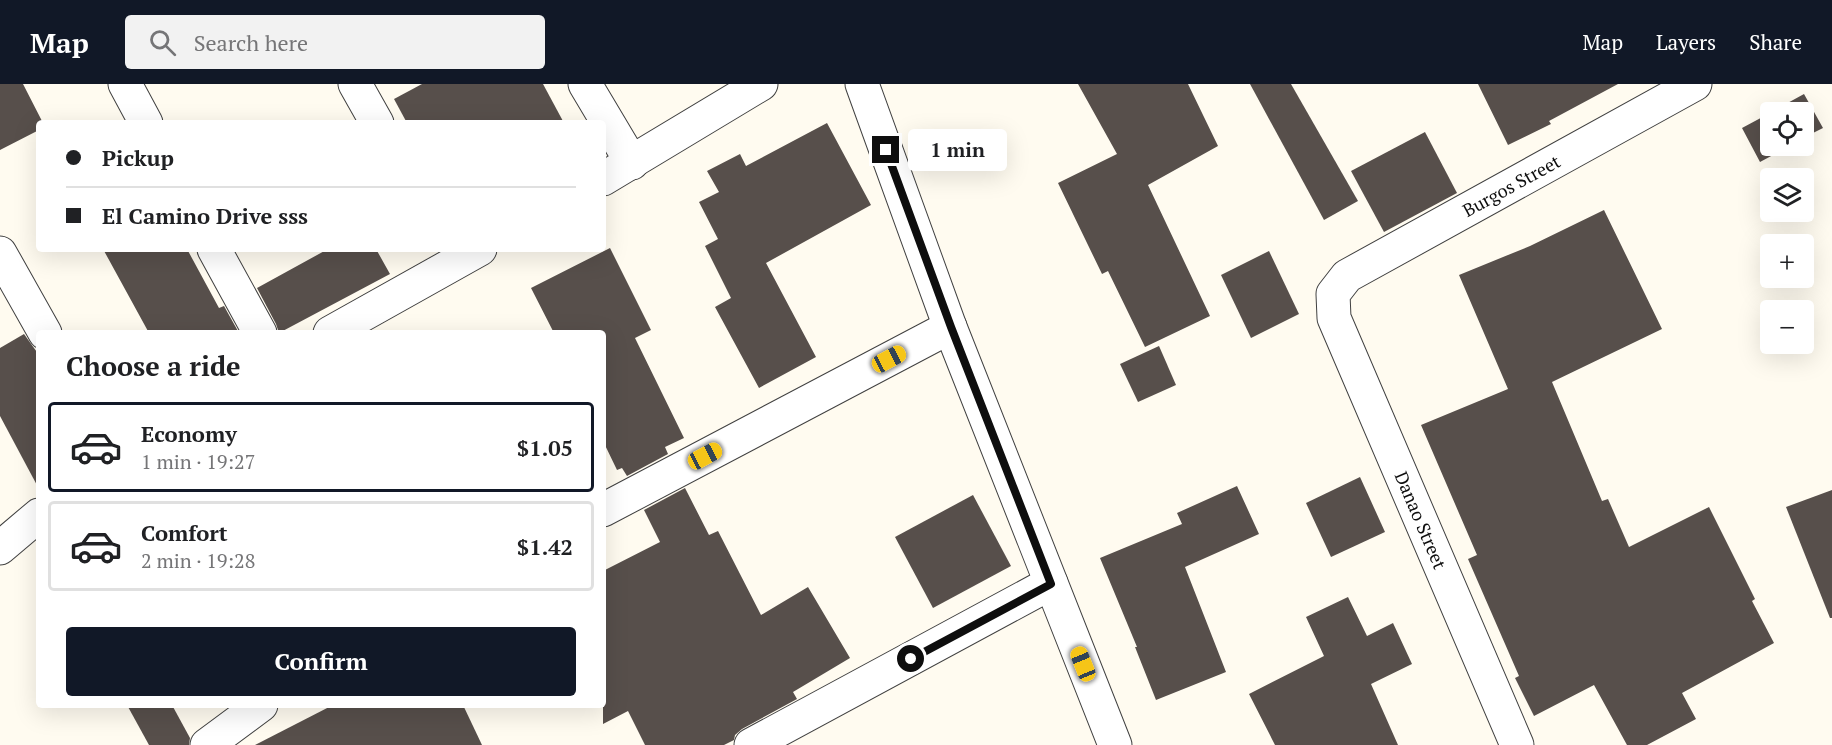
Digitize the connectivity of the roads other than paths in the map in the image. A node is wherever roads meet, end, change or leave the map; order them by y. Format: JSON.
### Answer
{"nodes":[{"id":1,"x":125,"y":84,"type":"edge"},
{"id":2,"x":355,"y":84,"type":"edge"},
{"id":3,"x":585,"y":84,"type":"edge"},
{"id":4,"x":761,"y":84,"type":"edge"},
{"id":5,"x":862,"y":84,"type":"edge"},
{"id":6,"x":1695,"y":84,"type":"edge"},
{"id":7,"x":144,"y":120,"type":"edge"},
{"id":8,"x":375,"y":120,"type":"edge"},
{"id":9,"x":632,"y":163,"type":"junction"},
{"id":10,"x":606,"y":177,"type":"edge"},
{"id":11,"x":216,"y":252,"type":"edge"},
{"id":12,"x":463,"y":253,"type":"edge"},
{"id":13,"x":0,"y":254,"type":"edge"},
{"id":14,"x":1333,"y":294,"type":"joint"},
{"id":15,"x":951,"y":327,"type":"junction"},
{"id":16,"x":43,"y":330,"type":"edge"},
{"id":17,"x":258,"y":330,"type":"edge"},
{"id":18,"x":335,"y":330,"type":"edge"},
{"id":19,"x":606,"y":508,"type":"edge"},
{"id":20,"x":36,"y":518,"type":"edge"},
{"id":21,"x":0,"y":548,"type":"edge"},
{"id":22,"x":1051,"y":584,"type":"junction"},
{"id":23,"x":257,"y":708,"type":"edge"},
{"id":24,"x":207,"y":745,"type":"edge"},
{"id":25,"x":751,"y":745,"type":"edge"},
{"id":26,"x":1115,"y":745,"type":"edge"},
{"id":27,"x":1517,"y":745,"type":"edge"}],
"edges":[{"from":1,"to":7,"type":"street"},
{"from":2,"to":8,"type":"street"},
{"from":3,"to":9,"type":"street"},
{"from":4,"to":9,"type":"street"},
{"from":5,"to":15,"type":"street"},
{"from":6,"to":14,"type":"street","name":"Burgos Street"},
{"from":9,"to":10,"type":"street"},
{"from":11,"to":17,"type":"street"},
{"from":12,"to":18,"type":"street"},
{"from":13,"to":16,"type":"street"},
{"from":14,"to":27,"type":"street","name":"Danao Street"},
{"from":15,"to":19,"type":"street"},
{"from":15,"to":22,"type":"street"},
{"from":20,"to":21,"type":"street"},
{"from":22,"to":25,"type":"street"},
{"from":22,"to":26,"type":"street"},
{"from":23,"to":24,"type":"street"}]}
